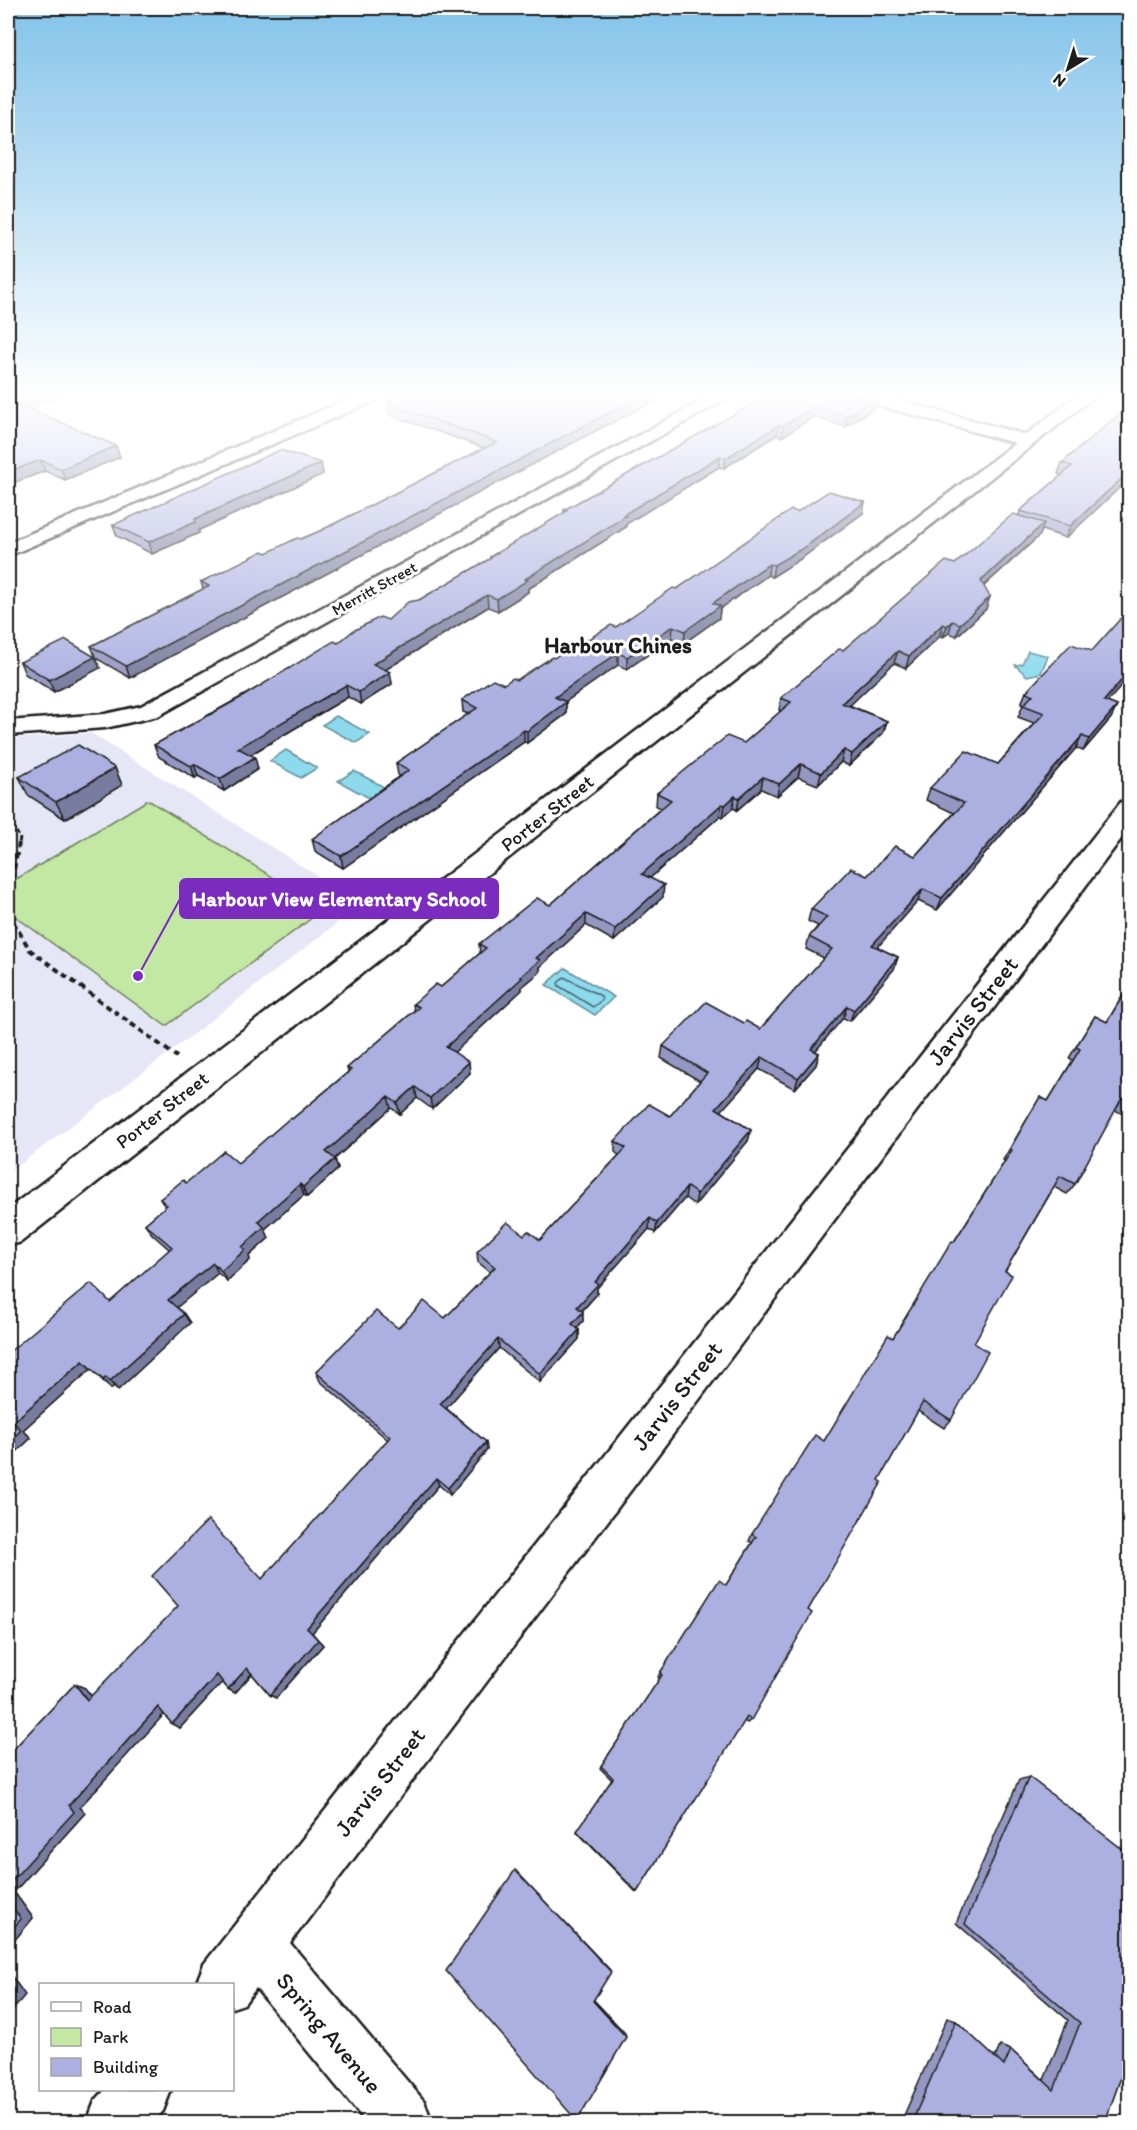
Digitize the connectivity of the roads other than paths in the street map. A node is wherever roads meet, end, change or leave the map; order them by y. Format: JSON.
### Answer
{"nodes":[{"id":1,"x":137,"y":495,"type":"edge"},
{"id":2,"x":543,"y":495,"type":"edge"},
{"id":3,"x":958,"y":495,"type":"edge"},
{"id":4,"x":8,"y":550,"type":"edge"},
{"id":5,"x":8,"y":728,"type":"edge"},
{"id":6,"x":1130,"y":808,"type":"edge"},
{"id":7,"x":8,"y":1230,"type":"edge"},
{"id":8,"x":240,"y":1964,"type":"edge"},
{"id":9,"x":141,"y":2091,"type":"edge"},
{"id":10,"x":116,"y":2122,"type":"edge"},
{"id":11,"x":403,"y":2122,"type":"edge"}],
"edges":[{"from":1,"to":4,"type":"street"},
{"from":2,"to":5,"type":"street","name":"Merritt Street"},
{"from":3,"to":7,"type":"street","name":"Porter Street"},
{"from":6,"to":8,"type":"street","name":"Jarvis Street"},
{"from":8,"to":11,"type":"street","name":"Spring Avenue"},
{"from":9,"to":10,"type":"street"}]}
